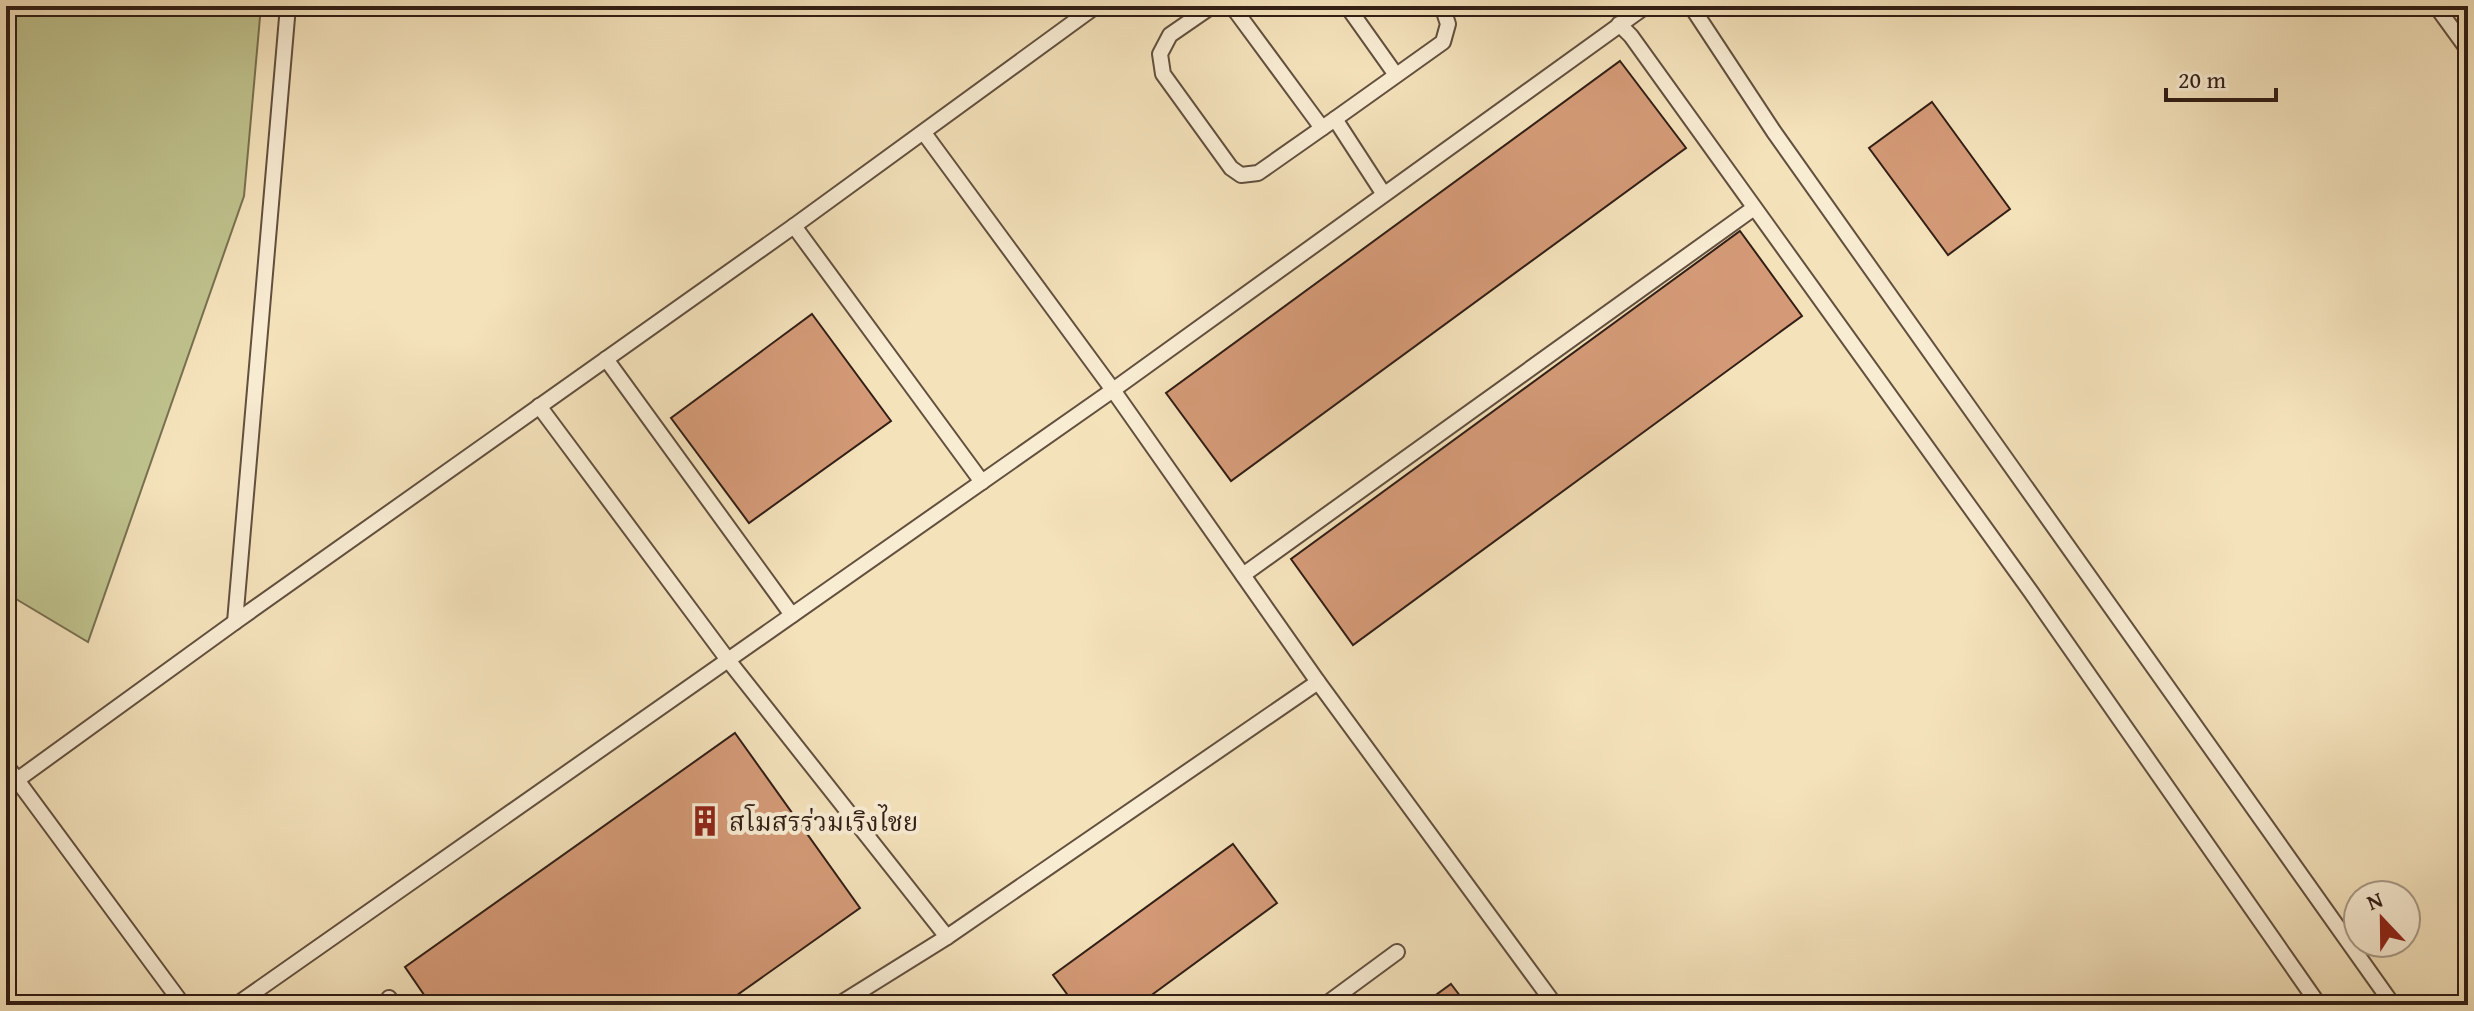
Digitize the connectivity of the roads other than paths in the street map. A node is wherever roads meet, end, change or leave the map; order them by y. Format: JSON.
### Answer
{"nodes":[{"id":1,"x":288,"y":6,"type":"edge"},
{"id":2,"x":1096,"y":6,"type":"edge"},
{"id":3,"x":1212,"y":6,"type":"edge"},
{"id":4,"x":1232,"y":6,"type":"edge"},
{"id":5,"x":1347,"y":6,"type":"edge"},
{"id":6,"x":1442,"y":6,"type":"edge"},
{"id":7,"x":1646,"y":6,"type":"edge"},
{"id":8,"x":1691,"y":6,"type":"edge"},
{"id":9,"x":2444,"y":9,"type":"edge"},
{"id":10,"x":1619,"y":24,"type":"junction"},
{"id":11,"x":2468,"y":50,"type":"edge"},
{"id":12,"x":1396,"y":75,"type":"junction"},
{"id":13,"x":1335,"y":119,"type":"junction"},
{"id":14,"x":1322,"y":128,"type":"junction"},
{"id":15,"x":924,"y":133,"type":"junction"},
{"id":16,"x":1383,"y":193,"type":"junction"},
{"id":17,"x":1754,"y":208,"type":"junction"},
{"id":18,"x":794,"y":226,"type":"junction"},
{"id":19,"x":606,"y":359,"type":"junction"},
{"id":20,"x":1113,"y":390,"type":"junction"},
{"id":21,"x":539,"y":406,"type":"junction"},
{"id":22,"x":982,"y":482,"type":"junction"},
{"id":23,"x":1243,"y":575,"type":"junction"},
{"id":24,"x":792,"y":615,"type":"junction"},
{"id":25,"x":235,"y":622,"type":"junction"},
{"id":26,"x":728,"y":660,"type":"junction"},
{"id":27,"x":1318,"y":682,"type":"junction"},
{"id":28,"x":6,"y":765,"type":"edge"},
{"id":29,"x":12,"y":784,"type":"edge"},
{"id":30,"x":947,"y":937,"type":"junction"},
{"id":31,"x":1397,"y":952,"type":"dead end"},
{"id":32,"x":859,"y":999,"type":"edge"},
{"id":33,"x":183,"y":1005,"type":"edge"},
{"id":34,"x":236,"y":1005,"type":"edge"},
{"id":35,"x":838,"y":1005,"type":"edge"},
{"id":36,"x":1325,"y":1005,"type":"edge"},
{"id":37,"x":1555,"y":1005,"type":"edge"},
{"id":38,"x":2319,"y":1005,"type":"edge"},
{"id":39,"x":2393,"y":1005,"type":"edge"}],
"edges":[{"from":1,"to":25,"type":"lane"},
{"from":2,"to":15,"type":"lane"},
{"from":3,"to":14,"type":"lane"},
{"from":4,"to":14,"type":"lane"},
{"from":5,"to":12,"type":"lane"},
{"from":6,"to":12,"type":"lane"},
{"from":7,"to":10,"type":"lane"},
{"from":8,"to":39,"type":"lane"},
{"from":9,"to":11,"type":"lane"},
{"from":10,"to":16,"type":"lane"},
{"from":10,"to":17,"type":"lane"},
{"from":12,"to":13,"type":"lane"},
{"from":13,"to":14,"type":"lane"},
{"from":13,"to":16,"type":"lane"},
{"from":15,"to":18,"type":"lane"},
{"from":15,"to":20,"type":"lane"},
{"from":16,"to":20,"type":"lane"},
{"from":17,"to":23,"type":"lane"},
{"from":17,"to":38,"type":"lane"},
{"from":18,"to":19,"type":"lane"},
{"from":18,"to":22,"type":"lane"},
{"from":19,"to":21,"type":"lane"},
{"from":19,"to":24,"type":"lane"},
{"from":20,"to":22,"type":"lane"},
{"from":20,"to":23,"type":"lane"},
{"from":21,"to":25,"type":"lane"},
{"from":21,"to":26,"type":"lane"},
{"from":22,"to":24,"type":"lane"},
{"from":23,"to":27,"type":"lane"},
{"from":24,"to":26,"type":"lane"},
{"from":25,"to":29,"type":"lane"},
{"from":26,"to":30,"type":"lane"},
{"from":26,"to":34,"type":"lane"},
{"from":27,"to":30,"type":"lane"},
{"from":27,"to":37,"type":"lane"},
{"from":28,"to":29,"type":"lane"},
{"from":29,"to":33,"type":"lane"},
{"from":30,"to":32,"type":"lane"},
{"from":31,"to":36,"type":"lane"},
{"from":32,"to":35,"type":"lane"}]}
